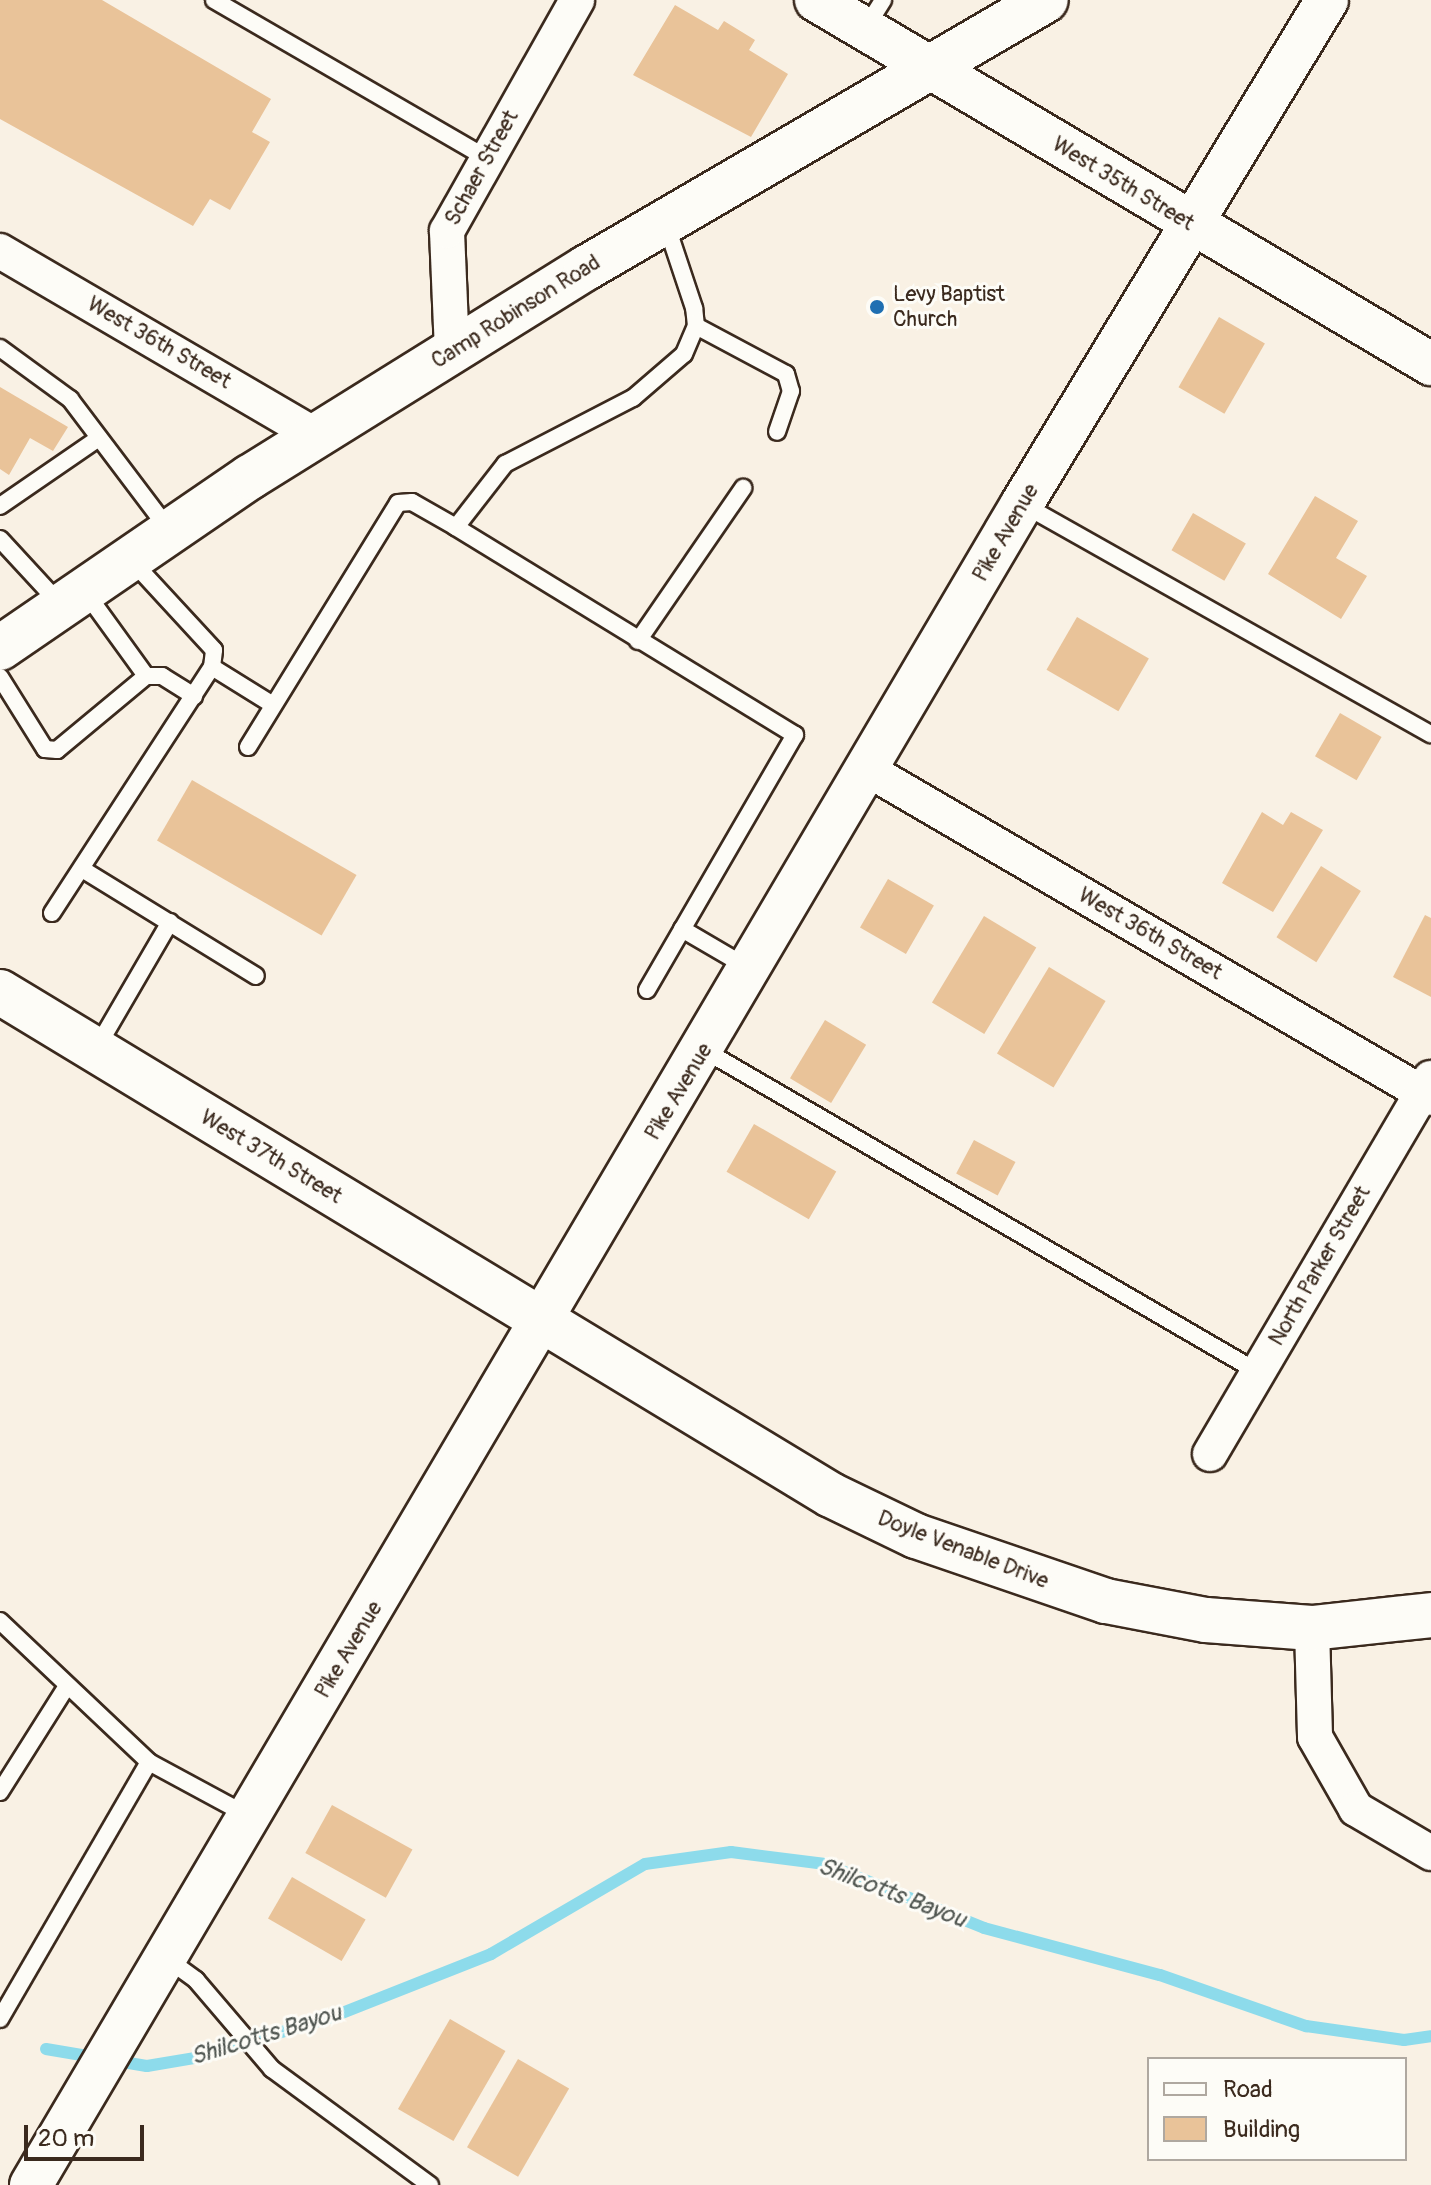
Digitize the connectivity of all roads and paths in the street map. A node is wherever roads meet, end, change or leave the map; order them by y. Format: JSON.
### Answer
{"nodes":[{"id":1,"x":214,"y":0,"type":"edge"},
{"id":2,"x":577,"y":0,"type":"edge"},
{"id":3,"x":816,"y":0,"type":"edge"},
{"id":4,"x":1046,"y":0,"type":"edge"},
{"id":5,"x":1327,"y":0,"type":"edge"},
{"id":6,"x":874,"y":15,"type":"edge"},
{"id":7,"x":932,"y":70,"type":"junction"},
{"id":8,"x":487,"y":158,"type":"junction"},
{"id":9,"x":665,"y":223,"type":"junction"},
{"id":10,"x":1190,"y":224,"type":"junction"},
{"id":11,"x":0,"y":251,"type":"edge"},
{"id":12,"x":696,"y":326,"type":"junction"},
{"id":13,"x":0,"y":348,"type":"edge"},
{"id":14,"x":452,"y":351,"type":"junction"},
{"id":15,"x":1431,"y":364,"type":"edge"},
{"id":16,"x":777,"y":432,"type":"dead end"},
{"id":17,"x":317,"y":436,"type":"junction"},
{"id":18,"x":99,"y":438,"type":"junction"},
{"id":19,"x":743,"y":488,"type":"dead end"},
{"id":20,"x":1022,"y":504,"type":"junction"},
{"id":21,"x":0,"y":506,"type":"edge"},
{"id":22,"x":456,"y":527,"type":"junction"},
{"id":23,"x":170,"y":531,"type":"junction"},
{"id":24,"x":0,"y":539,"type":"edge"},
{"id":25,"x":130,"y":559,"type":"junction"},
{"id":26,"x":73,"y":598,"type":"junction"},
{"id":27,"x":638,"y":641,"type":"junction"},
{"id":28,"x":0,"y":648,"type":"edge"},
{"id":29,"x":212,"y":667,"type":"junction"},
{"id":30,"x":146,"y":676,"type":"junction"},
{"id":31,"x":0,"y":677,"type":"edge"},
{"id":32,"x":194,"y":696,"type":"junction"},
{"id":33,"x":273,"y":705,"type":"junction"},
{"id":34,"x":1431,"y":734,"type":"edge"},
{"id":35,"x":248,"y":747,"type":"dead end"},
{"id":36,"x":870,"y":771,"type":"junction"},
{"id":37,"x":82,"y":869,"type":"junction"},
{"id":38,"x":52,"y":913,"type":"dead end"},
{"id":39,"x":170,"y":922,"type":"junction"},
{"id":40,"x":682,"y":929,"type":"junction"},
{"id":41,"x":752,"y":970,"type":"junction"},
{"id":42,"x":256,"y":976,"type":"dead end"},
{"id":43,"x":647,"y":990,"type":"dead end"},
{"id":44,"x":0,"y":992,"type":"edge"},
{"id":45,"x":95,"y":1050,"type":"junction"},
{"id":46,"x":704,"y":1050,"type":"junction"},
{"id":47,"x":1428,"y":1089,"type":"edge"},
{"id":48,"x":543,"y":1321,"type":"junction"},
{"id":49,"x":1258,"y":1372,"type":"junction"},
{"id":50,"x":1210,"y":1454,"type":"dead end"},
{"id":51,"x":1431,"y":1615,"type":"edge"},
{"id":52,"x":0,"y":1621,"type":"edge"},
{"id":53,"x":1312,"y":1628,"type":"junction"},
{"id":54,"x":67,"y":1686,"type":"junction"},
{"id":55,"x":149,"y":1762,"type":"junction"},
{"id":56,"x":0,"y":1792,"type":"edge"},
{"id":57,"x":251,"y":1817,"type":"junction"},
{"id":58,"x":1431,"y":1853,"type":"edge"},
{"id":59,"x":166,"y":1958,"type":"junction"},
{"id":60,"x":0,"y":2019,"type":"edge"},
{"id":61,"x":31,"y":2185,"type":"edge"},
{"id":62,"x":430,"y":2185,"type":"edge"}],
"edges":[{"from":1,"to":8,"type":"lane"},
{"from":2,"to":8,"type":"street","name":"Schaer Street"},
{"from":3,"to":6,"type":"street","name":"West 35th Street"},
{"from":4,"to":7,"type":"main road","name":"Camp Robinson Road"},
{"from":5,"to":10,"type":"street","name":"Pike Avenue"},
{"from":6,"to":7,"type":"street","name":"West 35th Street"},
{"from":7,"to":9,"type":"main road","name":"Camp Robinson Road"},
{"from":7,"to":10,"type":"street","name":"West 35th Street"},
{"from":8,"to":14,"type":"street","name":"Schaer Street"},
{"from":9,"to":12,"type":"lane"},
{"from":9,"to":14,"type":"main road","name":"Camp Robinson Road"},
{"from":10,"to":15,"type":"street","name":"West 35th Street"},
{"from":10,"to":20,"type":"street","name":"Pike Avenue"},
{"from":11,"to":17,"type":"street","name":"West 36th Street"},
{"from":12,"to":16,"type":"lane"},
{"from":12,"to":22,"type":"lane"},
{"from":13,"to":18,"type":"lane"},
{"from":14,"to":17,"type":"main road","name":"Camp Robinson Road"},
{"from":17,"to":23,"type":"main road","name":"Camp Robinson Road"},
{"from":18,"to":21,"type":"lane"},
{"from":18,"to":23,"type":"lane"},
{"from":19,"to":27,"type":"lane"},
{"from":20,"to":34,"type":"lane"},
{"from":20,"to":36,"type":"street","name":"Pike Avenue"},
{"from":22,"to":27,"type":"lane"},
{"from":22,"to":33,"type":"lane"},
{"from":23,"to":25,"type":"main road","name":"Camp Robinson Road"},
{"from":24,"to":26,"type":"lane"},
{"from":25,"to":26,"type":"main road","name":"Camp Robinson Road"},
{"from":25,"to":29,"type":"lane"},
{"from":26,"to":28,"type":"main road","name":"Camp Robinson Road"},
{"from":26,"to":30,"type":"lane"},
{"from":27,"to":40,"type":"lane"},
{"from":29,"to":32,"type":"lane"},
{"from":29,"to":33,"type":"lane"},
{"from":30,"to":31,"type":"lane"},
{"from":30,"to":32,"type":"lane"},
{"from":32,"to":37,"type":"lane"},
{"from":33,"to":35,"type":"lane"},
{"from":36,"to":41,"type":"street","name":"Pike Avenue"},
{"from":36,"to":47,"type":"street","name":"West 36th Street"},
{"from":37,"to":38,"type":"lane"},
{"from":37,"to":39,"type":"lane"},
{"from":39,"to":42,"type":"lane"},
{"from":39,"to":45,"type":"lane"},
{"from":40,"to":41,"type":"lane"},
{"from":40,"to":43,"type":"lane"},
{"from":41,"to":46,"type":"street","name":"Pike Avenue"},
{"from":44,"to":45,"type":"main road","name":"West 37th Street"},
{"from":45,"to":48,"type":"main road","name":"West 37th Street"},
{"from":46,"to":48,"type":"street","name":"Pike Avenue"},
{"from":46,"to":49,"type":"lane"},
{"from":47,"to":49,"type":"street","name":"North Parker Street"},
{"from":48,"to":53,"type":"main road","name":"Doyle Venable Drive"},
{"from":48,"to":57,"type":"street","name":"Pike Avenue"},
{"from":49,"to":50,"type":"street","name":"North Parker Street"},
{"from":51,"to":53,"type":"main road","name":"Doyle Venable Drive"},
{"from":52,"to":54,"type":"lane"},
{"from":53,"to":58,"type":"street"},
{"from":54,"to":55,"type":"lane"},
{"from":54,"to":56,"type":"lane"},
{"from":55,"to":57,"type":"lane"},
{"from":55,"to":60,"type":"lane"},
{"from":57,"to":59,"type":"street","name":"Pike Avenue"},
{"from":59,"to":61,"type":"street","name":"Pike Avenue"},
{"from":59,"to":62,"type":"lane"}]}
